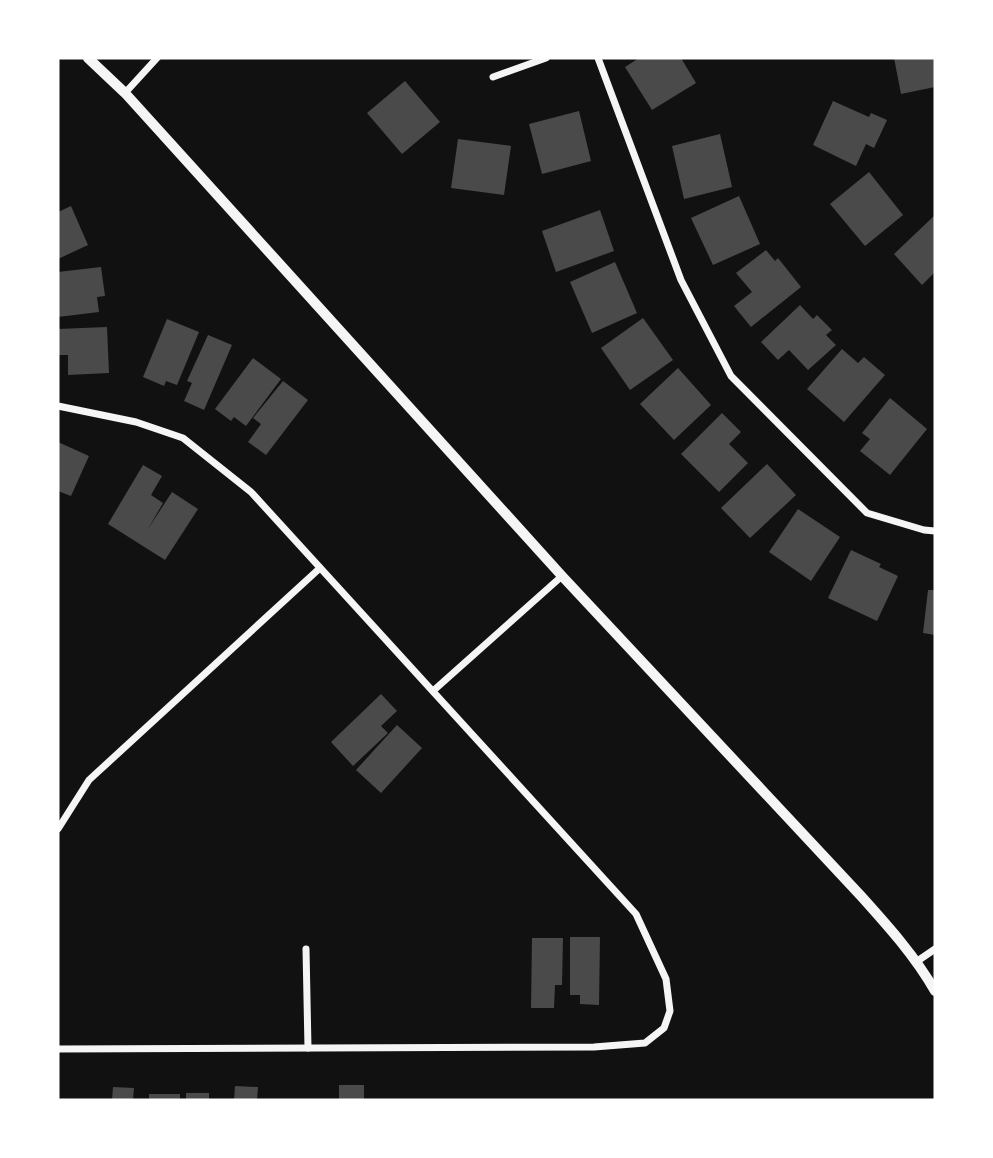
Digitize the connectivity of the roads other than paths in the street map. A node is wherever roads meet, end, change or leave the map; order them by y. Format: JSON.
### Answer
{"nodes":[{"id":1,"x":88,"y":58,"type":"edge"},
{"id":2,"x":157,"y":58,"type":"edge"},
{"id":3,"x":546,"y":58,"type":"edge"},
{"id":4,"x":598,"y":58,"type":"edge"},
{"id":5,"x":494,"y":77,"type":"dead end"},
{"id":6,"x":125,"y":93,"type":"junction"},
{"id":7,"x":58,"y":407,"type":"edge"},
{"id":8,"x":935,"y":531,"type":"edge"},
{"id":9,"x":320,"y":568,"type":"junction"},
{"id":10,"x":562,"y":576,"type":"junction"},
{"id":11,"x":433,"y":691,"type":"junction"},
{"id":12,"x":58,"y":829,"type":"edge"},
{"id":13,"x":935,"y":948,"type":"edge"},
{"id":14,"x":306,"y":949,"type":"dead end"},
{"id":15,"x":916,"y":962,"type":"junction"},
{"id":16,"x":935,"y":991,"type":"edge"},
{"id":17,"x":308,"y":1048,"type":"junction"},
{"id":18,"x":58,"y":1049,"type":"edge"}],
"edges":[{"from":1,"to":6,"type":"street"},
{"from":2,"to":6,"type":"street"},
{"from":3,"to":5,"type":"street"},
{"from":4,"to":8,"type":"street"},
{"from":6,"to":10,"type":"street"},
{"from":7,"to":9,"type":"street"},
{"from":9,"to":11,"type":"street"},
{"from":9,"to":12,"type":"street"},
{"from":10,"to":11,"type":"street"},
{"from":10,"to":15,"type":"street"},
{"from":11,"to":17,"type":"street"},
{"from":13,"to":15,"type":"street"},
{"from":14,"to":17,"type":"street"},
{"from":15,"to":16,"type":"street"},
{"from":17,"to":18,"type":"street"}]}
